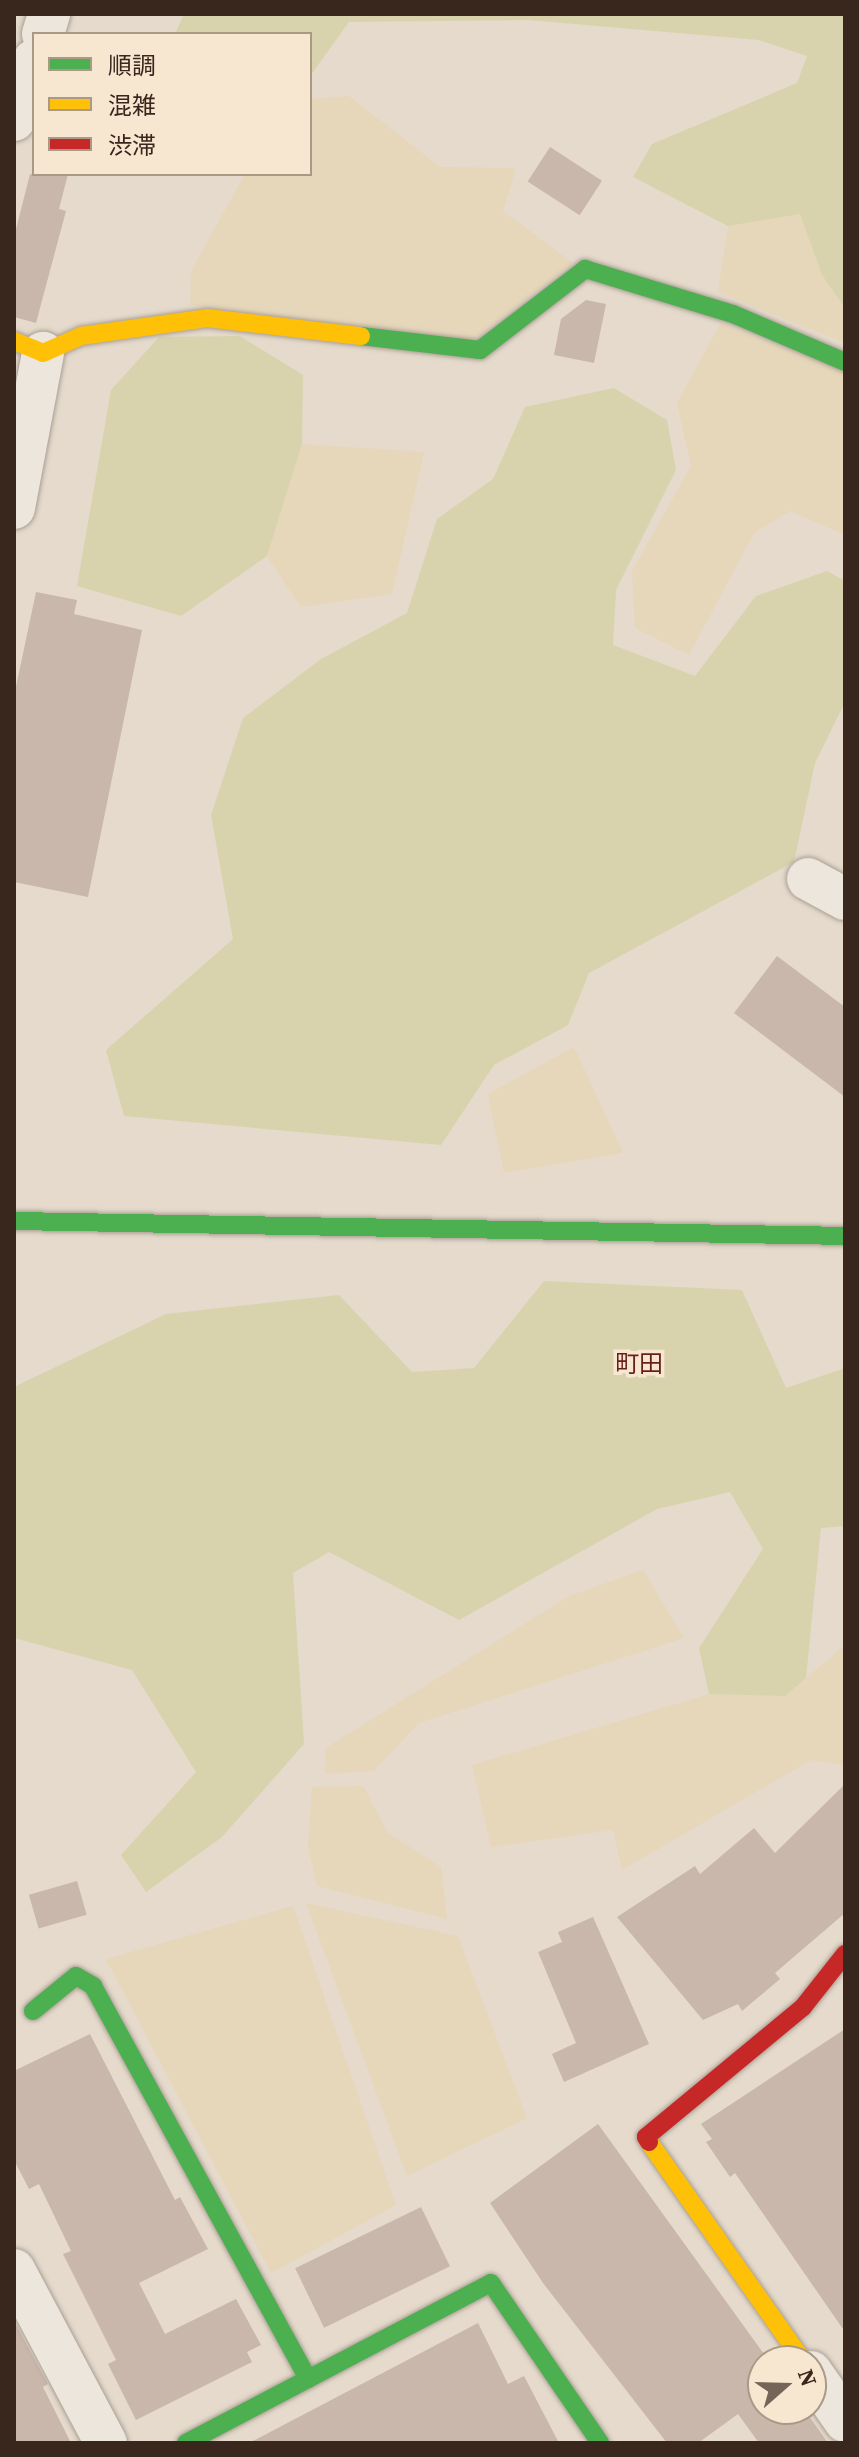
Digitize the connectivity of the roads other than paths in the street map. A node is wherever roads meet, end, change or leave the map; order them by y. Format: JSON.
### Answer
{"nodes":[{"id":1,"x":32,"y":66,"type":"edge"},
{"id":2,"x":14,"y":120,"type":"edge"},
{"id":3,"x":29,"y":347,"type":"edge"},
{"id":4,"x":845,"y":362,"type":"edge"},
{"id":5,"x":14,"y":508,"type":"edge"},
{"id":6,"x":808,"y":879,"type":"dead end"},
{"id":7,"x":845,"y":899,"type":"edge"},
{"id":8,"x":14,"y":1221,"type":"edge"},
{"id":9,"x":845,"y":1236,"type":"edge"},
{"id":10,"x":845,"y":1954,"type":"edge"},
{"id":11,"x":33,"y":2011,"type":"dead end"},
{"id":12,"x":14,"y":2270,"type":"edge"},
{"id":13,"x":792,"y":2345,"type":"edge"},
{"id":14,"x":308,"y":2379,"type":"junction"},
{"id":15,"x":827,"y":2395,"type":"edge"},
{"id":16,"x":845,"y":2421,"type":"edge"},
{"id":17,"x":106,"y":2443,"type":"edge"},
{"id":18,"x":186,"y":2443,"type":"edge"},
{"id":19,"x":600,"y":2443,"type":"edge"}],
"edges":[{"from":1,"to":2,"type":"street"},
{"from":3,"to":4,"type":"street"},
{"from":3,"to":5,"type":"street"},
{"from":6,"to":7,"type":"street"},
{"from":8,"to":9,"type":"street"},
{"from":10,"to":13,"type":"street"},
{"from":11,"to":14,"type":"street"},
{"from":12,"to":17,"type":"street"},
{"from":14,"to":18,"type":"street"},
{"from":14,"to":19,"type":"street"},
{"from":15,"to":16,"type":"street"}]}
